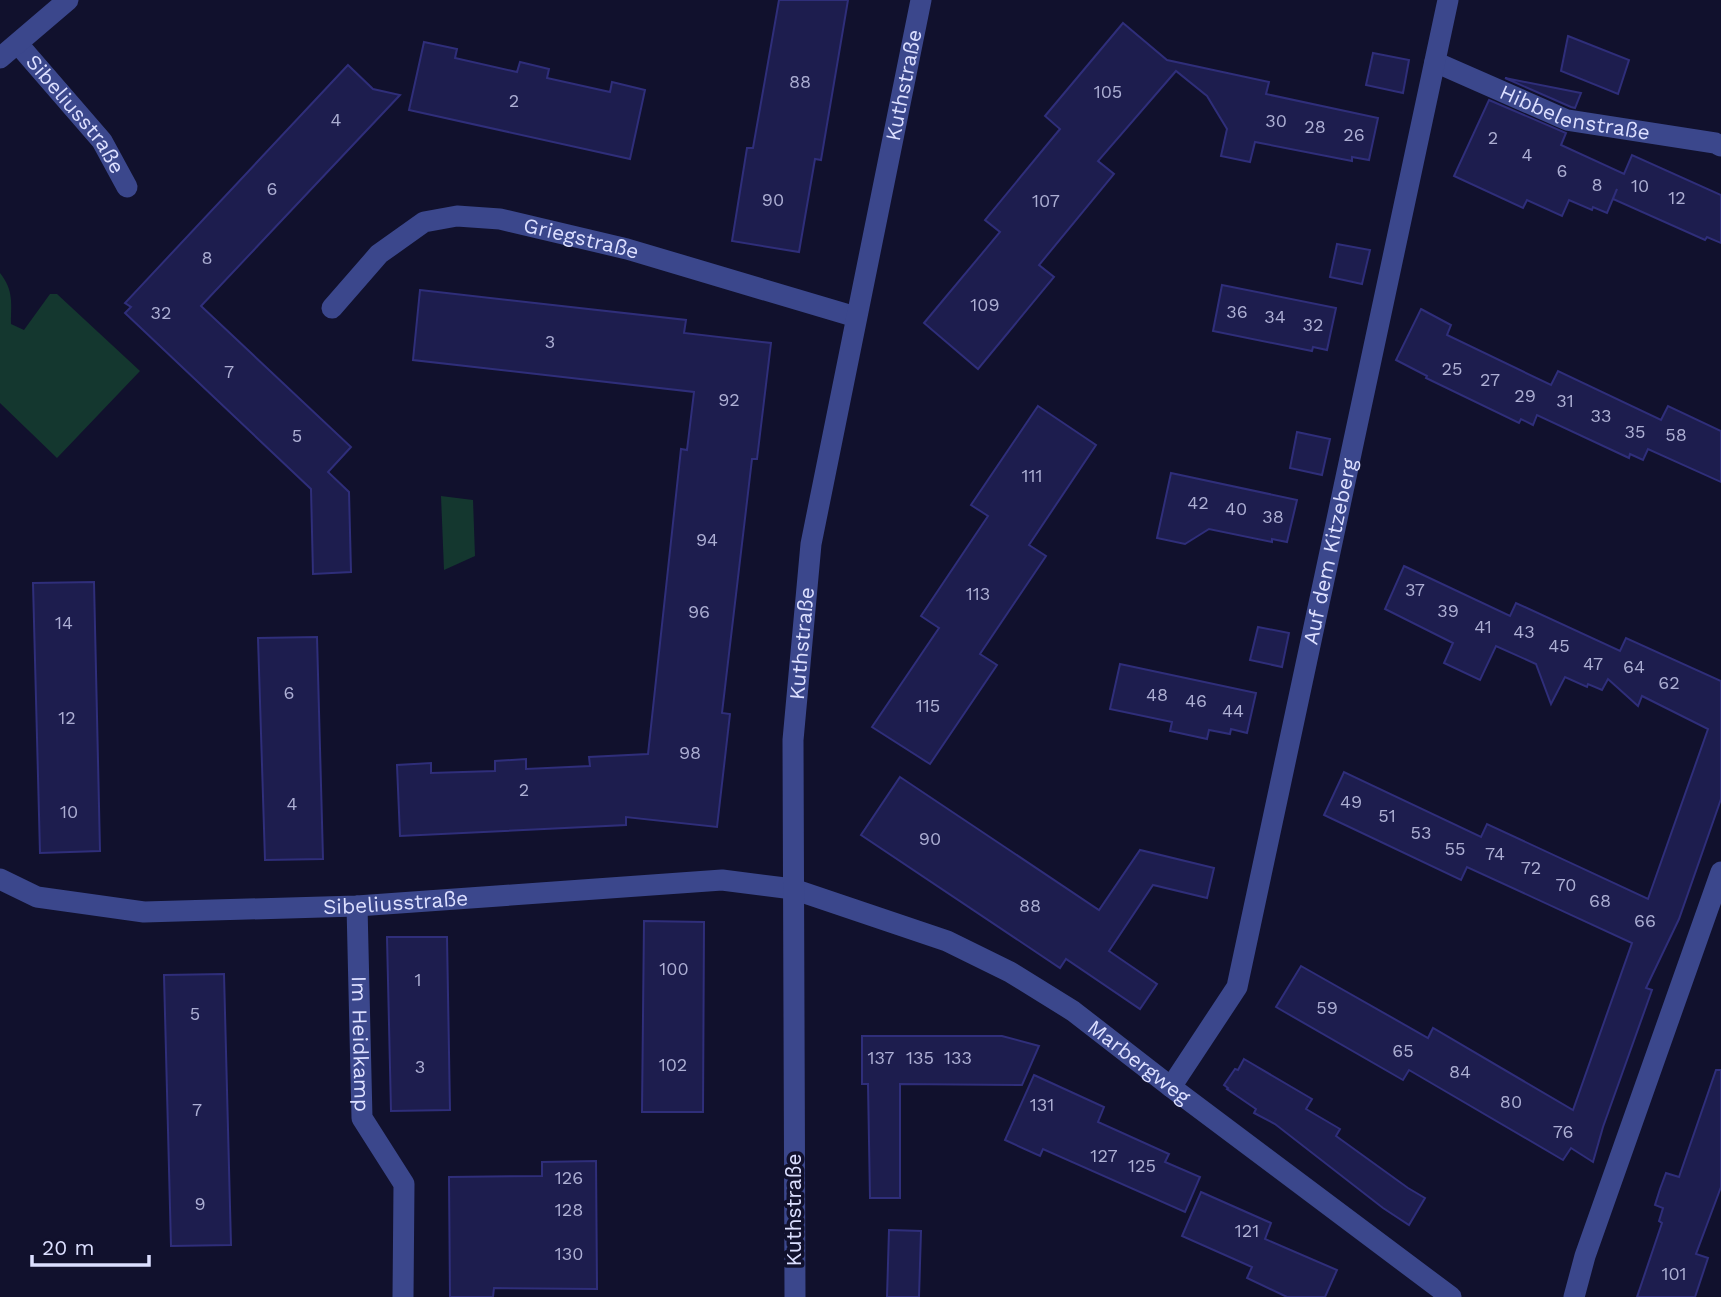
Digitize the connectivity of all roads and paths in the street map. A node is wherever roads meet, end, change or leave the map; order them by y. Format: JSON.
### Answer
{"nodes":[{"id":1,"x":68,"y":0,"type":"edge"},
{"id":2,"x":921,"y":0,"type":"edge"},
{"id":3,"x":1448,"y":0,"type":"edge"},
{"id":4,"x":18,"y":44,"type":"junction"},
{"id":5,"x":0,"y":58,"type":"edge"},
{"id":6,"x":1435,"y":62,"type":"junction"},
{"id":7,"x":1721,"y":145,"type":"edge"},
{"id":8,"x":127,"y":187,"type":"dead end"},
{"id":9,"x":332,"y":309,"type":"dead end"},
{"id":10,"x":856,"y":317,"type":"junction"},
{"id":11,"x":1721,"y":872,"type":"edge"},
{"id":12,"x":0,"y":879,"type":"edge"},
{"id":13,"x":793,"y":889,"type":"junction"},
{"id":14,"x":357,"y":906,"type":"junction"},
{"id":15,"x":1171,"y":1087,"type":"junction"},
{"id":16,"x":403,"y":1297,"type":"edge"},
{"id":17,"x":795,"y":1297,"type":"edge"},
{"id":18,"x":1451,"y":1297,"type":"edge"},
{"id":19,"x":1574,"y":1297,"type":"edge"}],
"edges":[{"from":1,"to":4,"type":"street","name":"Sibeliusstraße"},
{"from":2,"to":10,"type":"street","name":"Kuthstraße"},
{"from":3,"to":6,"type":"street","name":"Auf dem Kitzeberg"},
{"from":4,"to":5,"type":"street","name":"Sibeliusstraße"},
{"from":4,"to":8,"type":"street","name":"Sibeliusstraße"},
{"from":6,"to":7,"type":"street","name":"Hibbelenstraße"},
{"from":6,"to":15,"type":"street","name":"Auf dem Kitzeberg"},
{"from":9,"to":10,"type":"street","name":"Griegstraße"},
{"from":10,"to":13,"type":"street","name":"Kuthstraße"},
{"from":11,"to":19,"type":"street"},
{"from":12,"to":14,"type":"street","name":"Sibeliusstraße"},
{"from":13,"to":14,"type":"street","name":"Sibeliusstraße"},
{"from":13,"to":15,"type":"street","name":"Marbergweg"},
{"from":13,"to":17,"type":"street","name":"Kuthstraße"},
{"from":14,"to":16,"type":"street","name":"Im Heidkamp"},
{"from":15,"to":18,"type":"street","name":"Marbergweg"}]}
